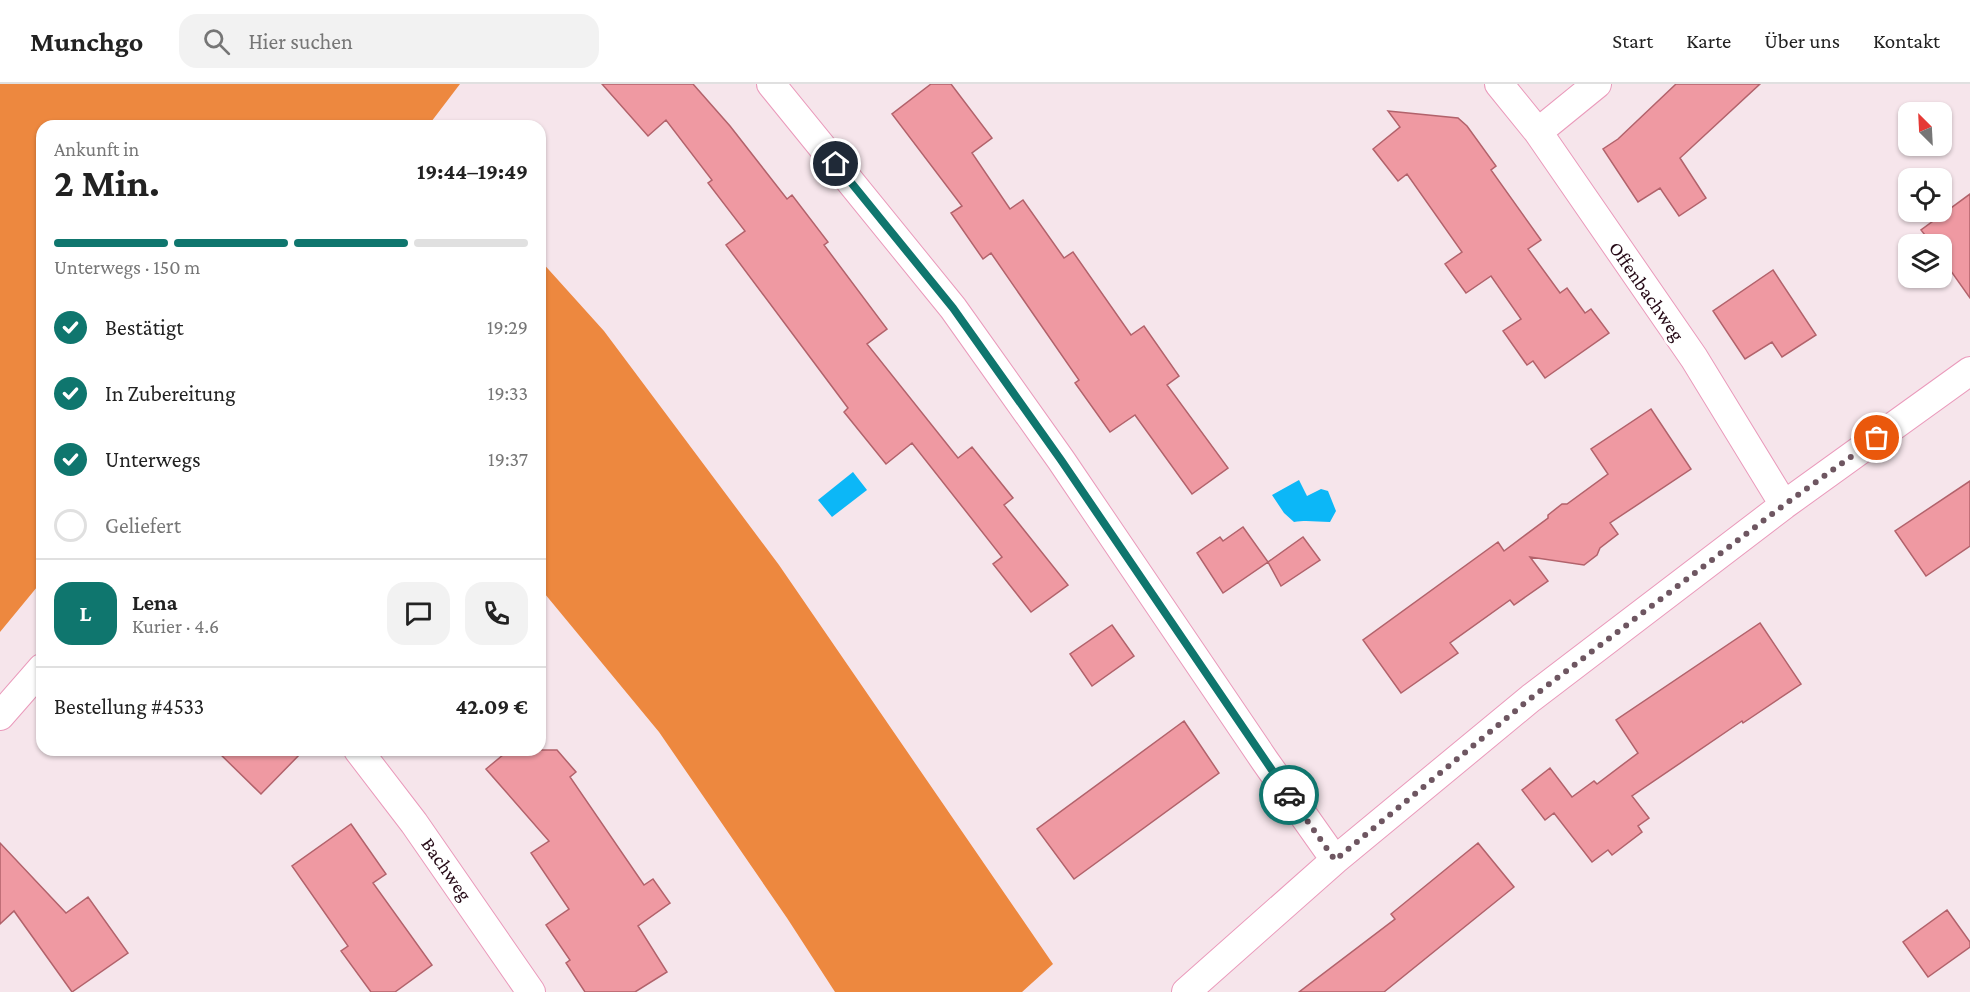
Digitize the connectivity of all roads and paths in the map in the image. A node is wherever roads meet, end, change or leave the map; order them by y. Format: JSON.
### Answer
{"nodes":[{"id":1,"x":771,"y":84,"type":"edge"},
{"id":2,"x":1499,"y":84,"type":"edge"},
{"id":3,"x":1597,"y":84,"type":"edge"},
{"id":4,"x":1538,"y":132,"type":"junction"},
{"id":5,"x":1970,"y":371,"type":"edge"},
{"id":6,"x":1784,"y":505,"type":"junction"},
{"id":7,"x":36,"y":675,"type":"edge"},
{"id":8,"x":0,"y":716,"type":"edge"},
{"id":9,"x":363,"y":756,"type":"edge"},
{"id":10,"x":1335,"y":860,"type":"junction"},
{"id":11,"x":531,"y":992,"type":"edge"},
{"id":12,"x":1186,"y":992,"type":"edge"}],
"edges":[{"from":1,"to":10,"type":"street"},
{"from":2,"to":4,"type":"street","name":"Offenbachweg"},
{"from":3,"to":4,"type":"street"},
{"from":4,"to":6,"type":"street","name":"Offenbachweg"},
{"from":5,"to":6,"type":"street"},
{"from":6,"to":10,"type":"street"},
{"from":7,"to":8,"type":"street"},
{"from":9,"to":11,"type":"street","name":"Bachweg"},
{"from":10,"to":12,"type":"street"}]}
